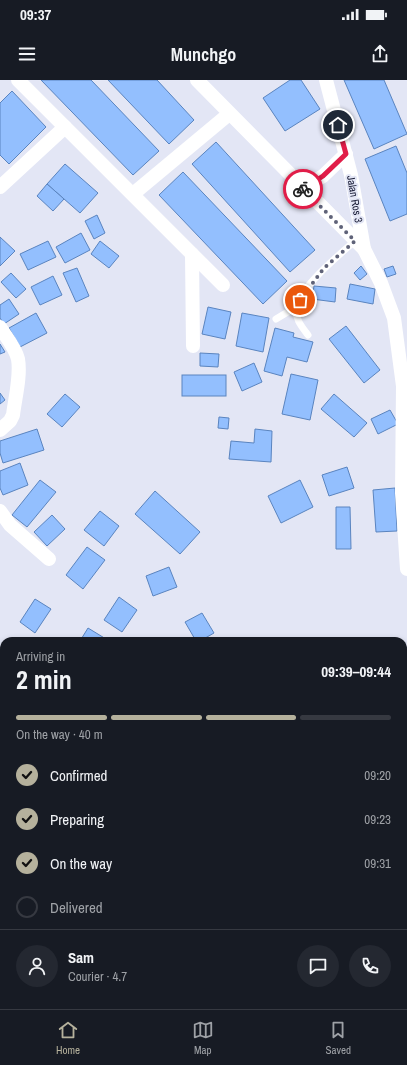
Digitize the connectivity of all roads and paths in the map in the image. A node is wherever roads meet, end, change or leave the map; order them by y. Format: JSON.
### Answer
{"nodes":[{"id":1,"x":18,"y":80,"type":"edge"},
{"id":2,"x":197,"y":80,"type":"edge"},
{"id":3,"x":326,"y":80,"type":"edge"},
{"id":4,"x":229,"y":114,"type":"junction"},
{"id":5,"x":65,"y":127,"type":"junction"},
{"id":6,"x":346,"y":154,"type":"junction"},
{"id":7,"x":0,"y":187,"type":"edge"},
{"id":8,"x":303,"y":188,"type":"junction"},
{"id":9,"x":133,"y":194,"type":"junction"},
{"id":10,"x":360,"y":245,"type":"junction"},
{"id":11,"x":192,"y":254,"type":"junction"},
{"id":12,"x":223,"y":285,"type":"dead end"},
{"id":13,"x":296,"y":307,"type":"junction"},
{"id":14,"x":276,"y":319,"type":"dead end"},
{"id":15,"x":0,"y":327,"type":"edge"},
{"id":16,"x":308,"y":335,"type":"dead end"},
{"id":17,"x":193,"y":346,"type":"dead end"},
{"id":18,"x":0,"y":430,"type":"edge"},
{"id":19,"x":0,"y":511,"type":"edge"},
{"id":20,"x":49,"y":559,"type":"dead end"},
{"id":21,"x":407,"y":569,"type":"edge"}],
"edges":[{"from":1,"to":5,"type":"street"},
{"from":2,"to":4,"type":"street"},
{"from":3,"to":6,"type":"street","name":"Jalan Ros 3"},
{"from":4,"to":8,"type":"street"},
{"from":4,"to":9,"type":"street"},
{"from":5,"to":7,"type":"street"},
{"from":5,"to":9,"type":"street"},
{"from":6,"to":8,"type":"street"},
{"from":6,"to":10,"type":"street","name":"Jalan Ros 3"},
{"from":8,"to":10,"type":"street"},
{"from":9,"to":11,"type":"street"},
{"from":10,"to":13,"type":"lane"},
{"from":10,"to":21,"type":"street"},
{"from":11,"to":12,"type":"street"},
{"from":11,"to":17,"type":"street"},
{"from":13,"to":14,"type":"lane"},
{"from":13,"to":16,"type":"lane"},
{"from":15,"to":18,"type":"street"},
{"from":19,"to":20,"type":"street"}]}
